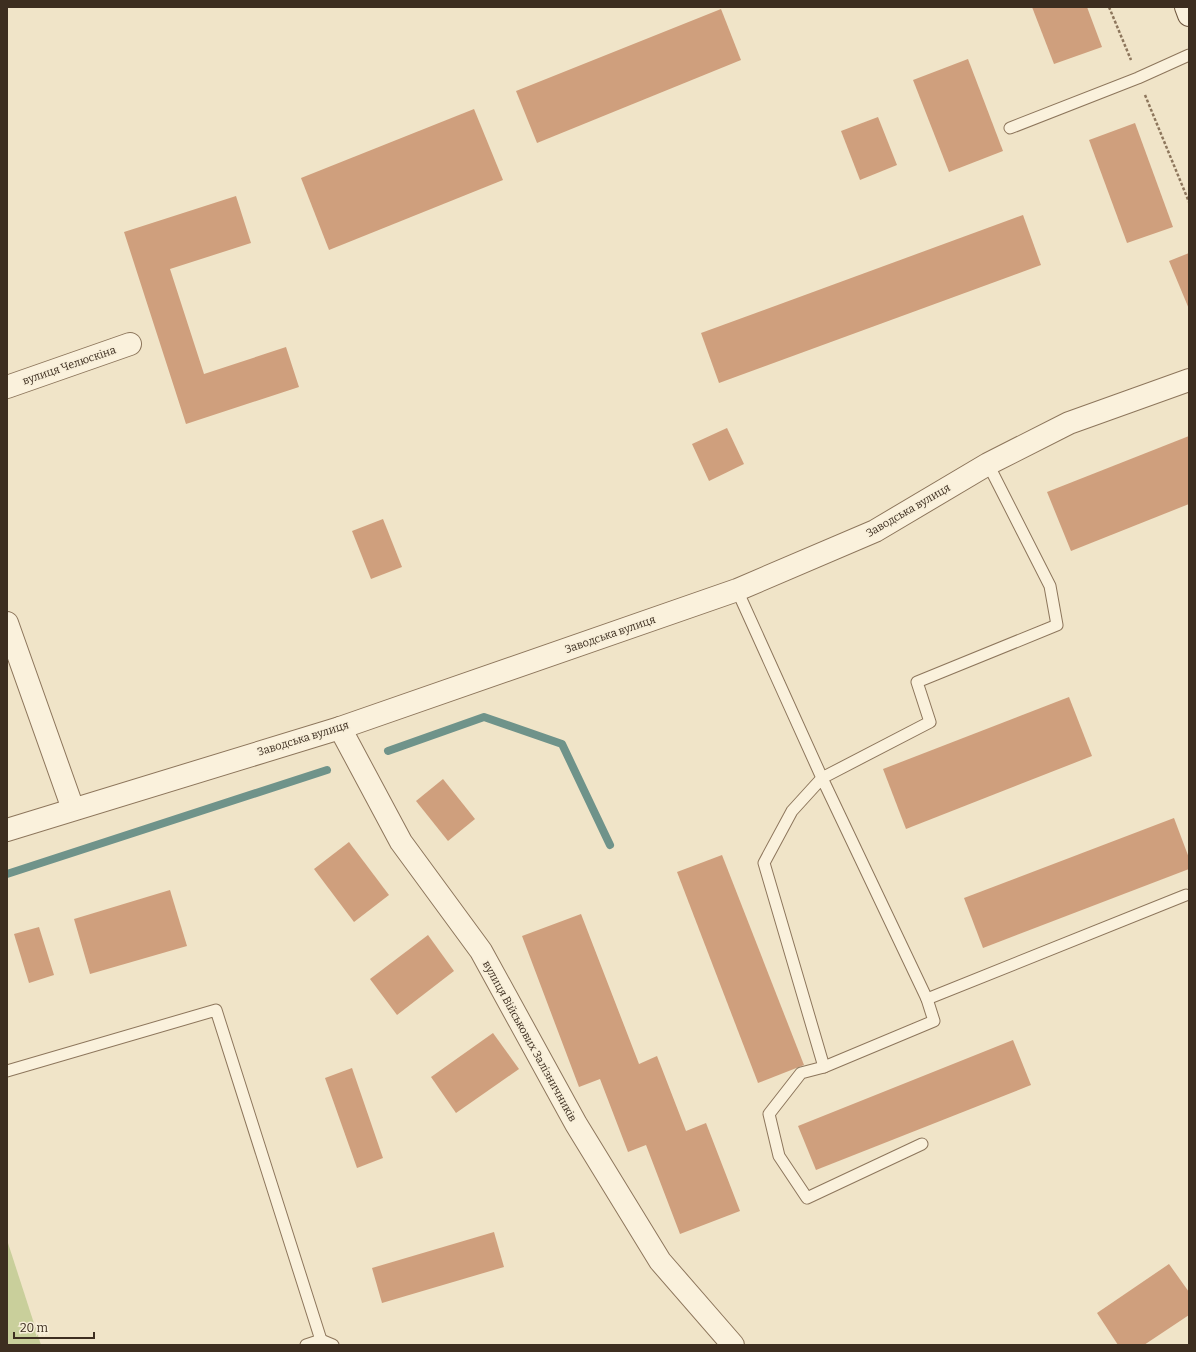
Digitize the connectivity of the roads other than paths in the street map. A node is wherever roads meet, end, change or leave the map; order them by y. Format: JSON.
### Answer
{"nodes":[{"id":1,"x":1186,"y":7,"type":"edge"},
{"id":2,"x":1189,"y":16,"type":"edge"},
{"id":3,"x":1189,"y":55,"type":"edge"},
{"id":4,"x":1010,"y":128,"type":"dead end"},
{"id":5,"x":130,"y":344,"type":"dead end"},
{"id":6,"x":1189,"y":380,"type":"edge"},
{"id":7,"x":7,"y":386,"type":"edge"},
{"id":8,"x":988,"y":464,"type":"junction"},
{"id":9,"x":737,"y":590,"type":"junction"},
{"id":10,"x":7,"y":623,"type":"edge"},
{"id":11,"x":340,"y":728,"type":"junction"},
{"id":12,"x":822,"y":778,"type":"junction"},
{"id":13,"x":73,"y":809,"type":"junction"},
{"id":14,"x":7,"y":830,"type":"edge"},
{"id":15,"x":1186,"y":895,"type":"dead end"},
{"id":16,"x":927,"y":999,"type":"junction"},
{"id":17,"x":824,"y":1067,"type":"junction"},
{"id":18,"x":7,"y":1071,"type":"edge"},
{"id":19,"x":922,"y":1144,"type":"dead end"},
{"id":20,"x":321,"y":1340,"type":"junction"},
{"id":21,"x":306,"y":1345,"type":"edge"},
{"id":22,"x":333,"y":1345,"type":"edge"},
{"id":23,"x":732,"y":1345,"type":"edge"}],
"edges":[{"from":1,"to":2,"type":"street"},
{"from":3,"to":4,"type":"lane"},
{"from":5,"to":7,"type":"street","name":"вулиця Челюскіна"},
{"from":6,"to":8,"type":"street","name":"Заводська вулиця"},
{"from":8,"to":9,"type":"street","name":"Заводська вулиця"},
{"from":8,"to":12,"type":"lane"},
{"from":9,"to":11,"type":"street","name":"Заводська вулиця"},
{"from":9,"to":12,"type":"lane"},
{"from":10,"to":13,"type":"street"},
{"from":11,"to":13,"type":"street","name":"Заводська вулиця"},
{"from":11,"to":23,"type":"street","name":"вулиця Військових Залізничників"},
{"from":12,"to":16,"type":"lane"},
{"from":12,"to":17,"type":"lane"},
{"from":13,"to":14,"type":"street","name":"Заводська вулиця"},
{"from":15,"to":16,"type":"lane"},
{"from":16,"to":17,"type":"lane"},
{"from":17,"to":19,"type":"lane"},
{"from":18,"to":20,"type":"lane"},
{"from":20,"to":21,"type":"lane"},
{"from":20,"to":22,"type":"lane"}]}
